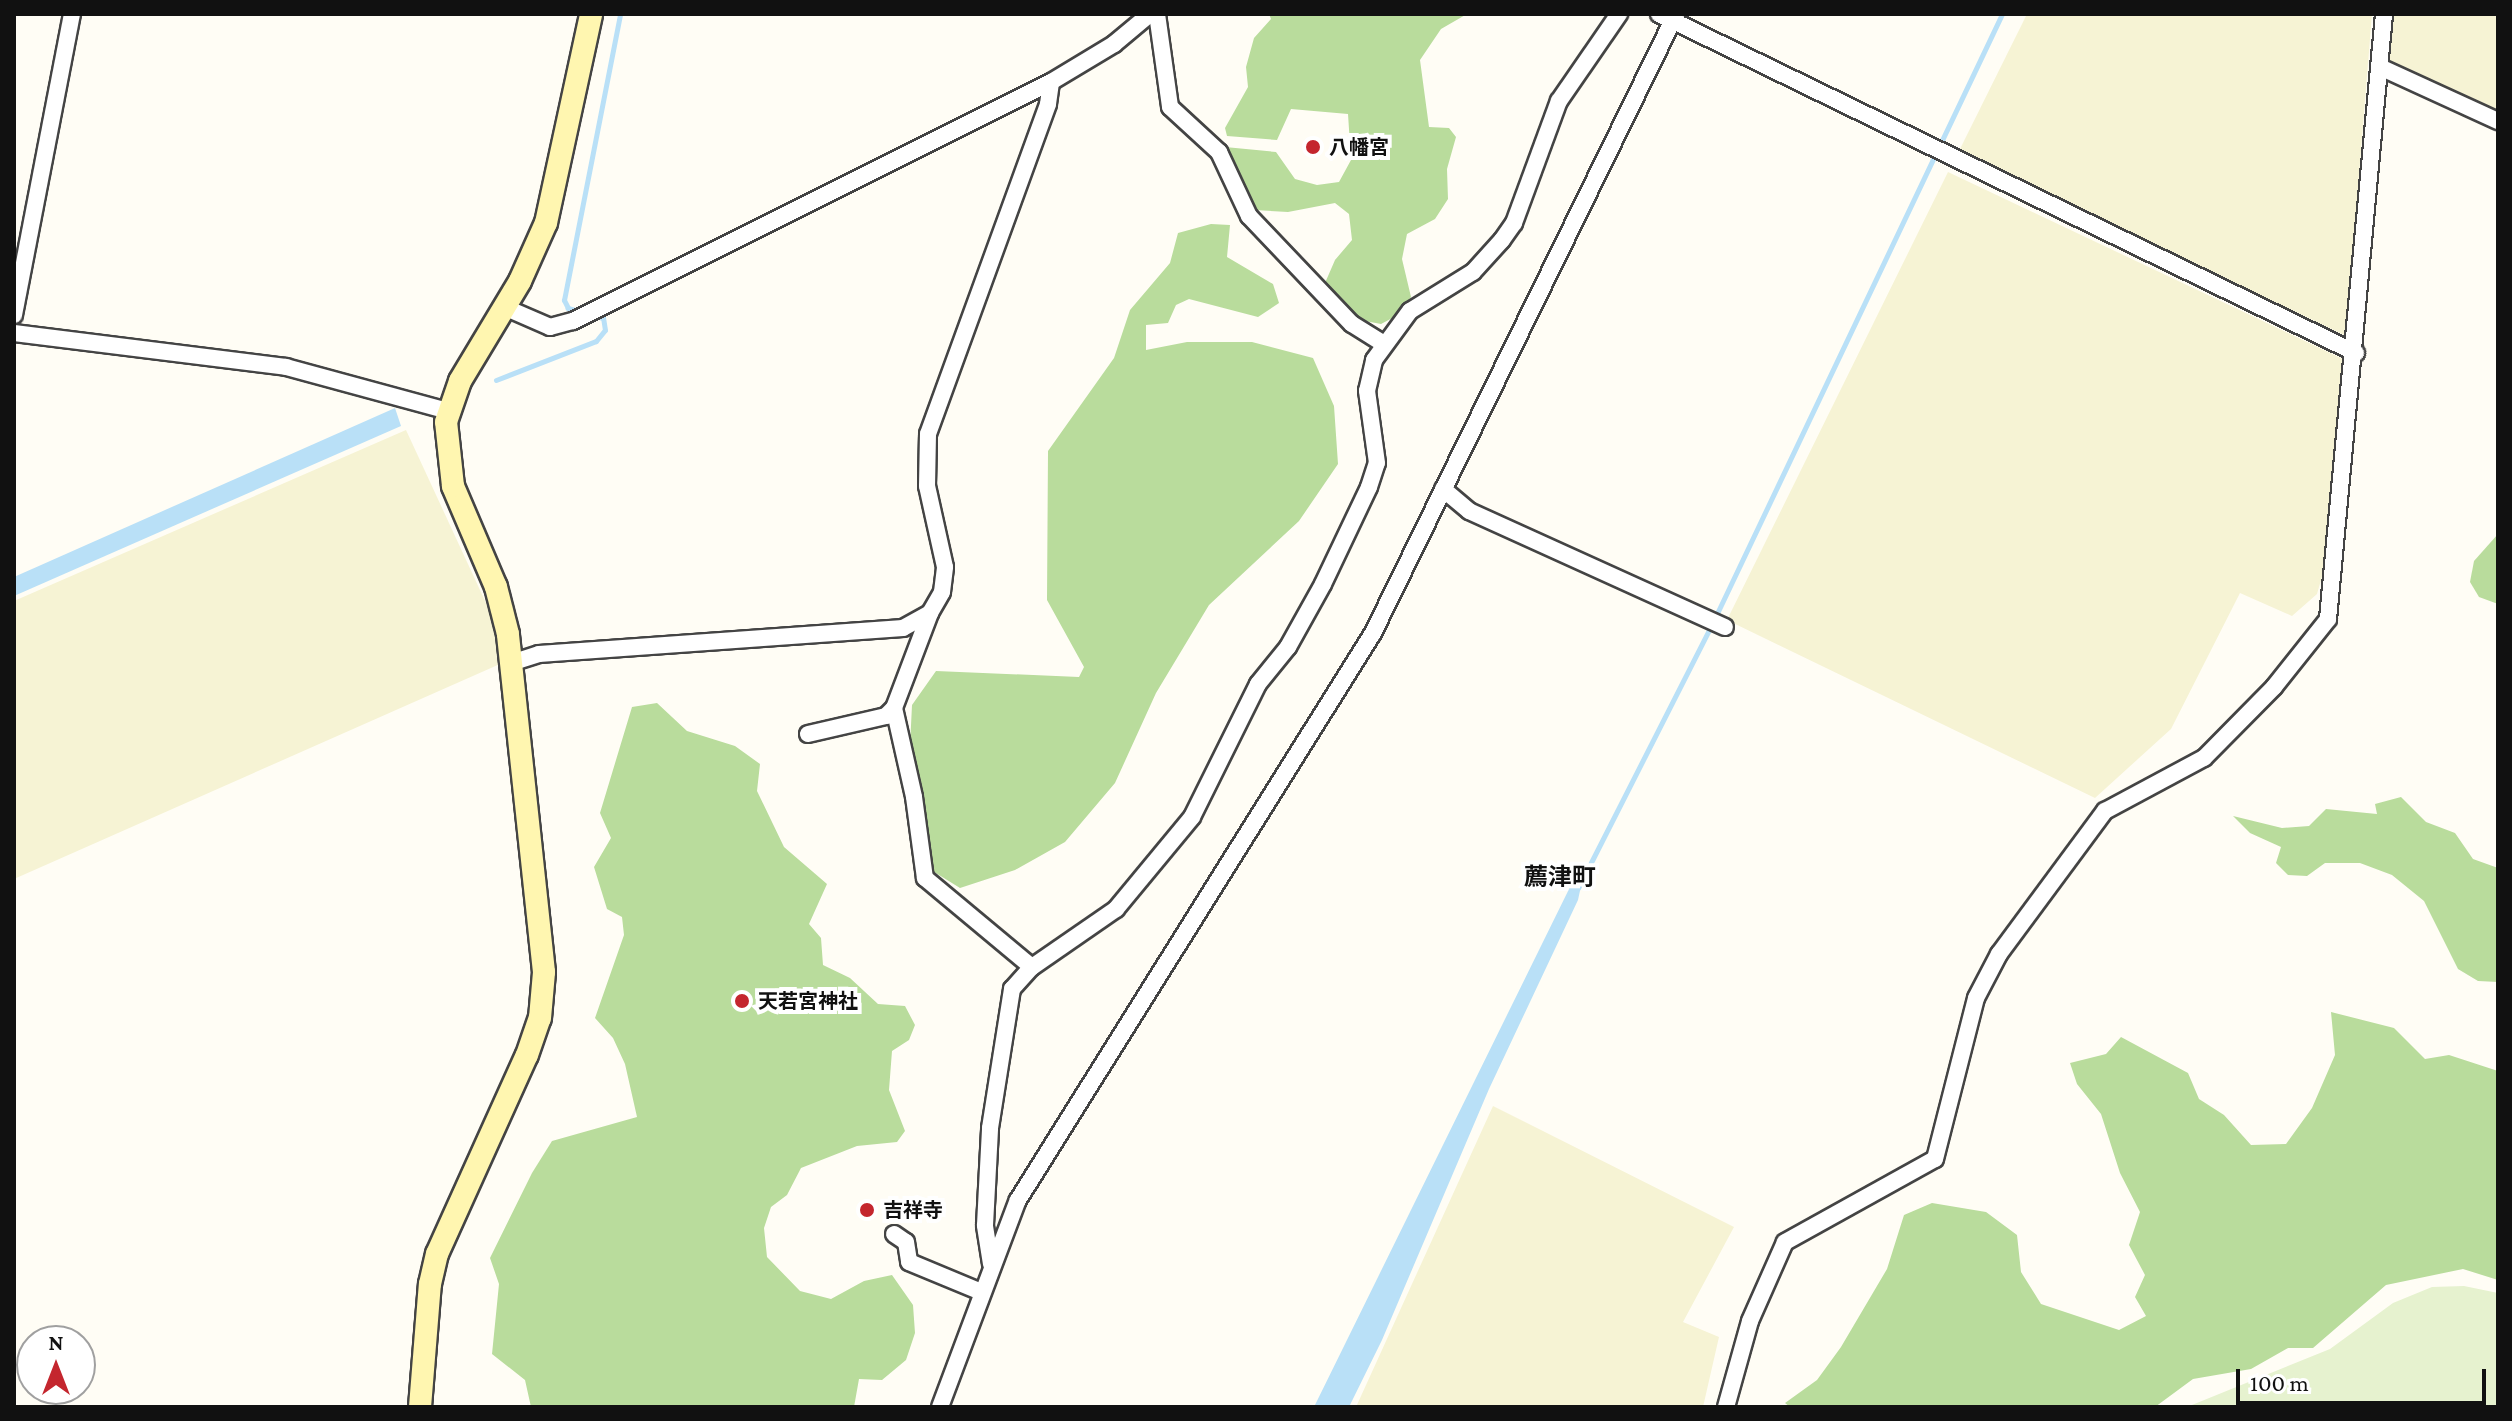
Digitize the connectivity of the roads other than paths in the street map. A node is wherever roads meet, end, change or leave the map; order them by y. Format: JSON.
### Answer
{"nodes":[{"id":1,"x":72,"y":14,"type":"edge"},
{"id":2,"x":591,"y":14,"type":"edge"},
{"id":3,"x":1150,"y":14,"type":"edge"},
{"id":4,"x":1157,"y":14,"type":"edge"},
{"id":5,"x":1619,"y":14,"type":"edge"},
{"id":6,"x":2384,"y":14,"type":"edge"},
{"id":7,"x":1670,"y":16,"type":"edge"},
{"id":8,"x":2380,"y":67,"type":"junction"},
{"id":9,"x":1051,"y":82,"type":"junction"},
{"id":10,"x":2498,"y":121,"type":"edge"},
{"id":11,"x":504,"y":307,"type":"junction"},
{"id":12,"x":14,"y":315,"type":"edge"},
{"id":13,"x":14,"y":333,"type":"edge"},
{"id":14,"x":1384,"y":344,"type":"junction"},
{"id":15,"x":2356,"y":353,"type":"junction"},
{"id":16,"x":448,"y":411,"type":"junction"},
{"id":17,"x":1443,"y":489,"type":"junction"},
{"id":18,"x":930,"y":613,"type":"junction"},
{"id":19,"x":1725,"y":627,"type":"dead end"},
{"id":20,"x":511,"y":663,"type":"junction"},
{"id":21,"x":894,"y":708,"type":"junction"},
{"id":22,"x":808,"y":734,"type":"dead end"},
{"id":23,"x":1032,"y":967,"type":"junction"},
{"id":24,"x":894,"y":1234,"type":"dead end"},
{"id":25,"x":991,"y":1264,"type":"junction"},
{"id":26,"x":981,"y":1292,"type":"junction"},
{"id":27,"x":420,"y":1407,"type":"edge"},
{"id":28,"x":940,"y":1407,"type":"edge"},
{"id":29,"x":1726,"y":1407,"type":"edge"}],
"edges":[{"from":1,"to":12,"type":"street"},
{"from":2,"to":11,"type":"street"},
{"from":3,"to":9,"type":"street"},
{"from":4,"to":14,"type":"street"},
{"from":5,"to":14,"type":"street"},
{"from":6,"to":8,"type":"street"},
{"from":7,"to":15,"type":"street"},
{"from":7,"to":17,"type":"street"},
{"from":8,"to":10,"type":"street"},
{"from":8,"to":15,"type":"street"},
{"from":9,"to":11,"type":"street"},
{"from":9,"to":18,"type":"street"},
{"from":11,"to":16,"type":"street"},
{"from":13,"to":16,"type":"street"},
{"from":14,"to":23,"type":"street"},
{"from":15,"to":29,"type":"street"},
{"from":16,"to":20,"type":"street"},
{"from":17,"to":19,"type":"street"},
{"from":17,"to":25,"type":"street"},
{"from":18,"to":20,"type":"street"},
{"from":18,"to":21,"type":"street"},
{"from":20,"to":27,"type":"street"},
{"from":21,"to":22,"type":"street"},
{"from":21,"to":23,"type":"street"},
{"from":23,"to":25,"type":"street"},
{"from":24,"to":26,"type":"street"},
{"from":25,"to":26,"type":"street"},
{"from":26,"to":28,"type":"street"}]}
